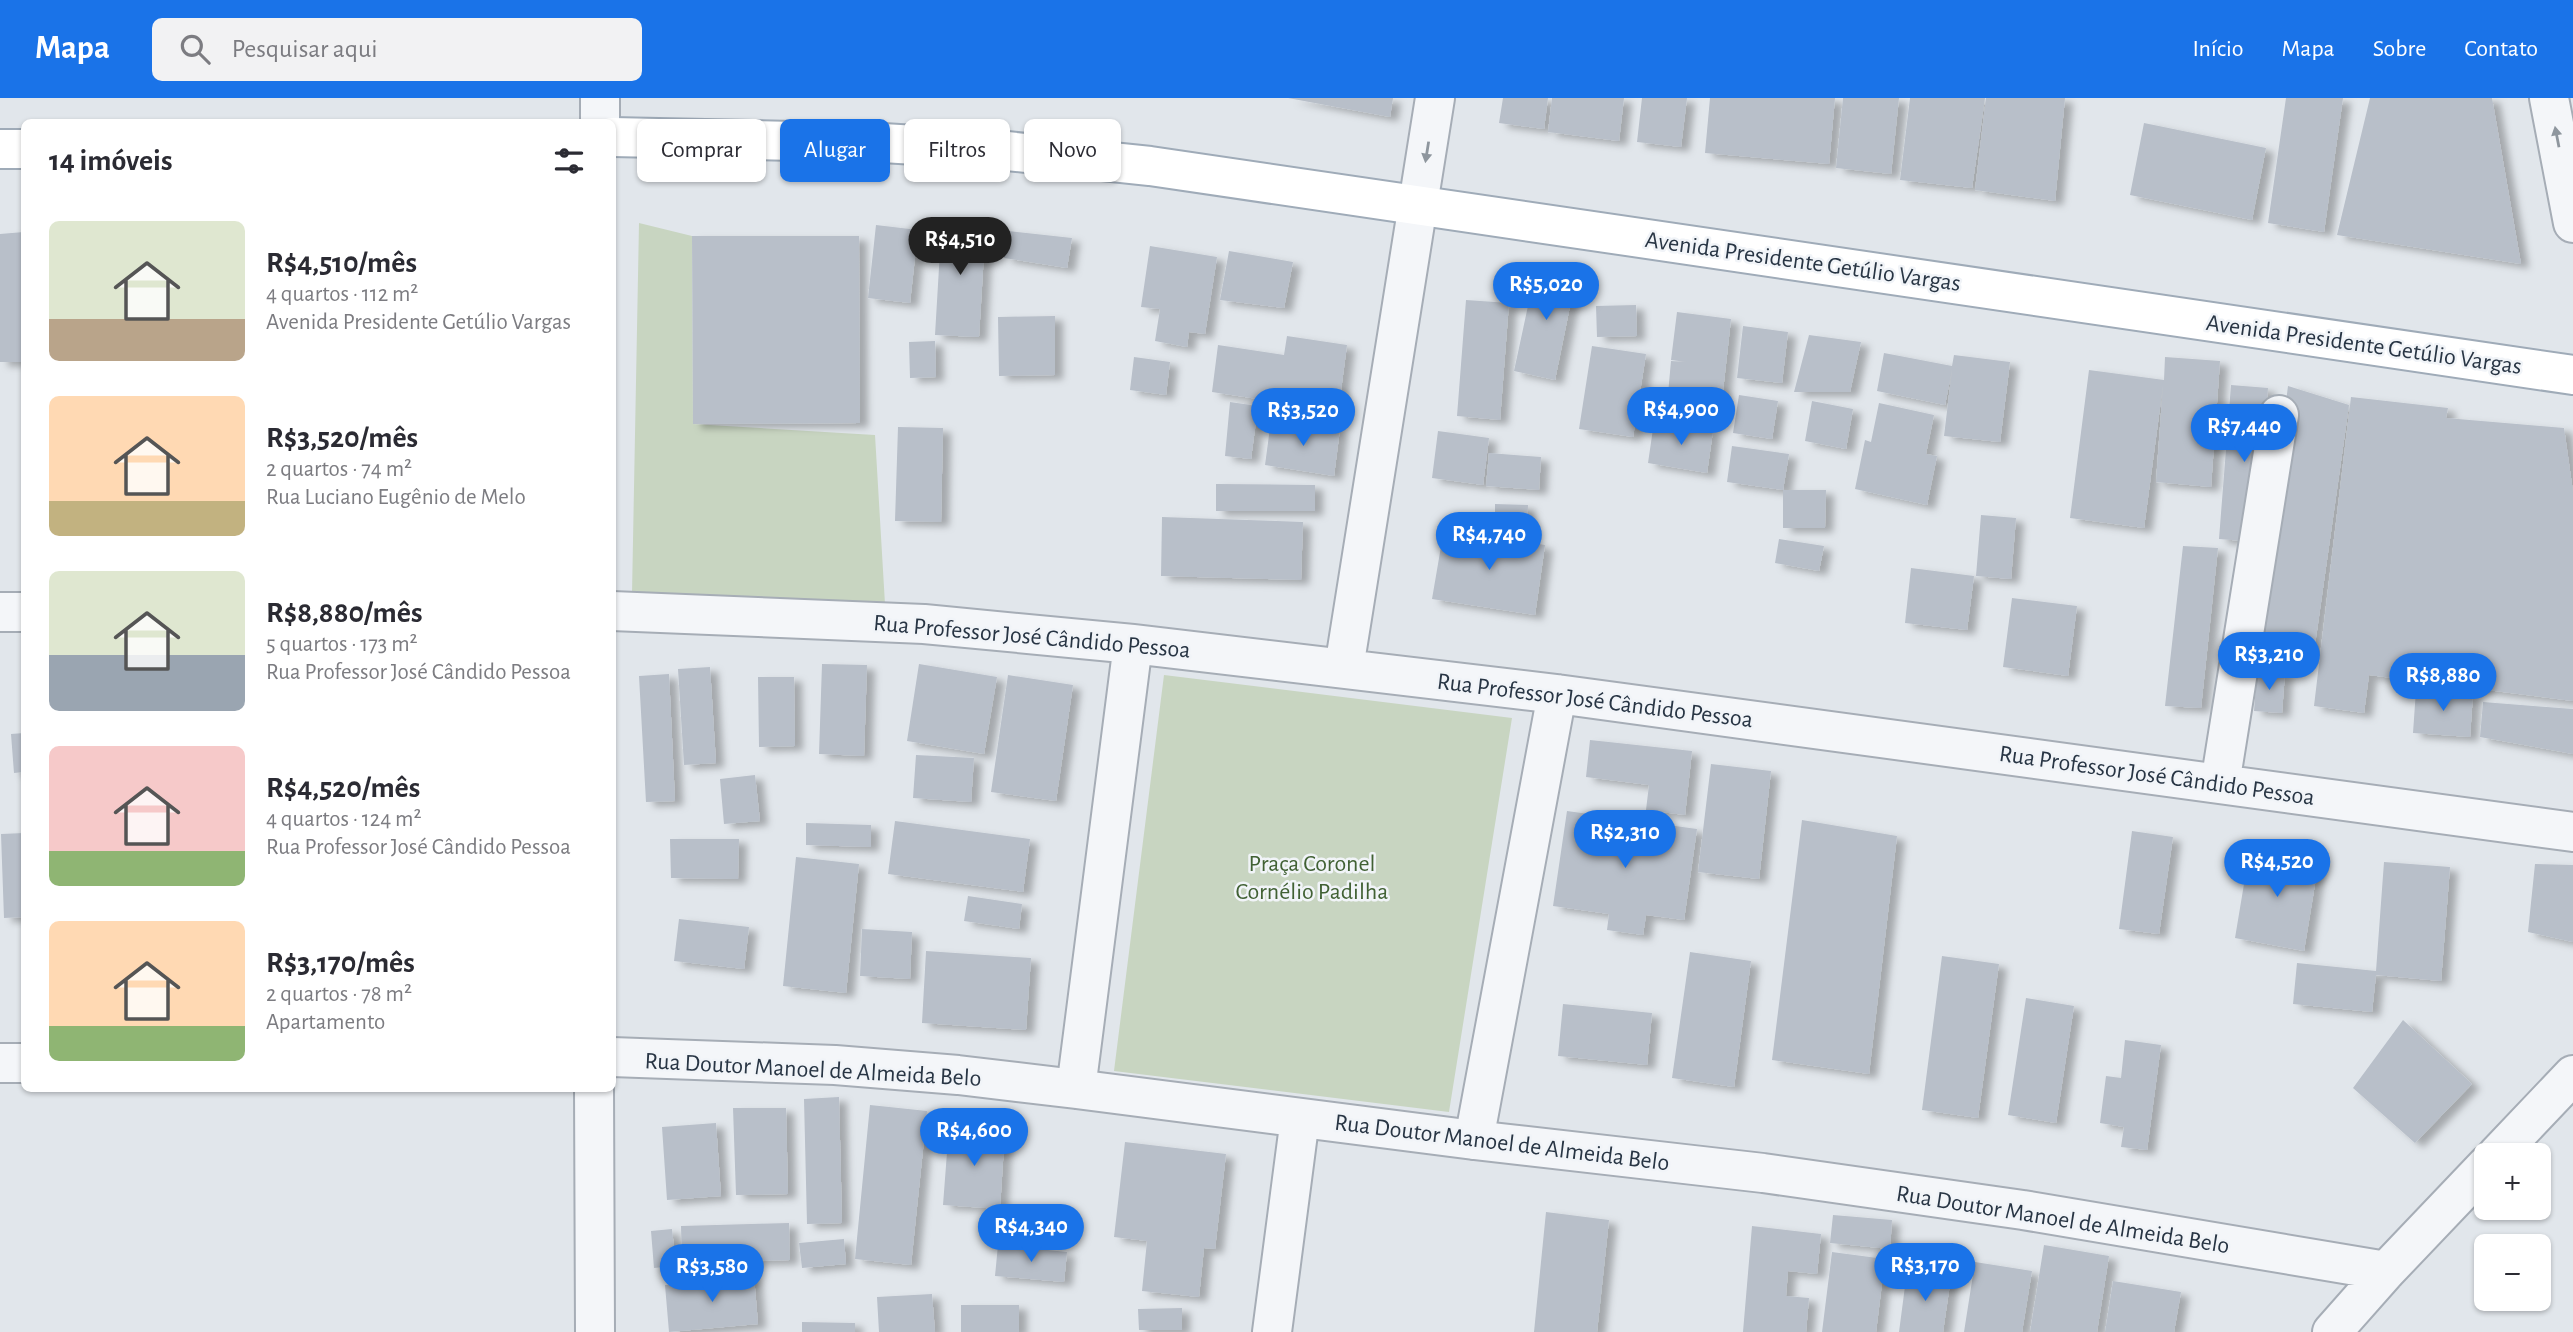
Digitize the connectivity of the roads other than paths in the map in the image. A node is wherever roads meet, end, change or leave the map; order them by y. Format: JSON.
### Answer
{"nodes":[{"id":1,"x":600,"y":98,"type":"edge"},
{"id":2,"x":1435,"y":98,"type":"edge"},
{"id":3,"x":2549,"y":98,"type":"edge"},
{"id":4,"x":600,"y":119,"type":"edge"},
{"id":5,"x":616,"y":137,"type":"edge"},
{"id":6,"x":0,"y":149,"type":"edge"},
{"id":7,"x":21,"y":149,"type":"edge"},
{"id":8,"x":1419,"y":206,"type":"junction"},
{"id":9,"x":2573,"y":223,"type":"edge"},
{"id":10,"x":2573,"y":375,"type":"edge"},
{"id":11,"x":2279,"y":415,"type":"dead end"},
{"id":12,"x":616,"y":611,"type":"edge"},
{"id":13,"x":0,"y":612,"type":"edge"},
{"id":14,"x":21,"y":612,"type":"edge"},
{"id":15,"x":1133,"y":644,"type":"junction"},
{"id":16,"x":1344,"y":668,"type":"junction"},
{"id":17,"x":1557,"y":694,"type":"junction"},
{"id":18,"x":2220,"y":784,"type":"junction"},
{"id":19,"x":2573,"y":832,"type":"edge"},
{"id":20,"x":616,"y":1057,"type":"edge"},
{"id":21,"x":0,"y":1063,"type":"edge"},
{"id":22,"x":21,"y":1063,"type":"edge"},
{"id":23,"x":2573,"y":1075,"type":"edge"},
{"id":24,"x":1076,"y":1089,"type":"junction"},
{"id":25,"x":594,"y":1092,"type":"edge"},
{"id":26,"x":1300,"y":1118,"type":"junction"},
{"id":27,"x":1474,"y":1140,"type":"junction"},
{"id":28,"x":2508,"y":1143,"type":"edge"},
{"id":29,"x":2474,"y":1179,"type":"edge"},
{"id":30,"x":2386,"y":1271,"type":"junction"},
{"id":31,"x":595,"y":1332,"type":"edge"},
{"id":32,"x":1272,"y":1332,"type":"edge"},
{"id":33,"x":2332,"y":1332,"type":"edge"}],
"edges":[{"from":1,"to":4,"type":"street"},
{"from":2,"to":8,"type":"street","one_way":true},
{"from":9,"to":3,"type":"street","one_way":true},
{"from":5,"to":8,"type":"main road","name":"Avenida Presidente Getúlio Vargas"},
{"from":6,"to":7,"type":"main road"},
{"from":8,"to":10,"type":"main road","name":"Avenida Presidente Getúlio Vargas"},
{"from":8,"to":16,"type":"street"},
{"from":11,"to":18,"type":"street"},
{"from":12,"to":15,"type":"street","name":"Rua Professor José Cândido Pessoa"},
{"from":13,"to":14,"type":"street"},
{"from":15,"to":16,"type":"street","name":"Rua Professor José Cândido Pessoa"},
{"from":15,"to":24,"type":"street"},
{"from":16,"to":17,"type":"street","name":"Rua Professor José Cândido Pessoa"},
{"from":17,"to":18,"type":"street","name":"Rua Professor José Cândido Pessoa"},
{"from":17,"to":27,"type":"street"},
{"from":18,"to":19,"type":"street","name":"Rua Professor José Cândido Pessoa"},
{"from":20,"to":24,"type":"street","name":"Rua Doutor Manoel de Almeida Belo"},
{"from":21,"to":22,"type":"street"},
{"from":23,"to":28,"type":"street"},
{"from":24,"to":26,"type":"street","name":"Rua Doutor Manoel de Almeida Belo"},
{"from":25,"to":31,"type":"street"},
{"from":26,"to":27,"type":"street","name":"Rua Doutor Manoel de Almeida Belo"},
{"from":26,"to":32,"type":"street"},
{"from":27,"to":30,"type":"street","name":"Rua Doutor Manoel de Almeida Belo"},
{"from":29,"to":30,"type":"street"},
{"from":30,"to":33,"type":"street"}]}
